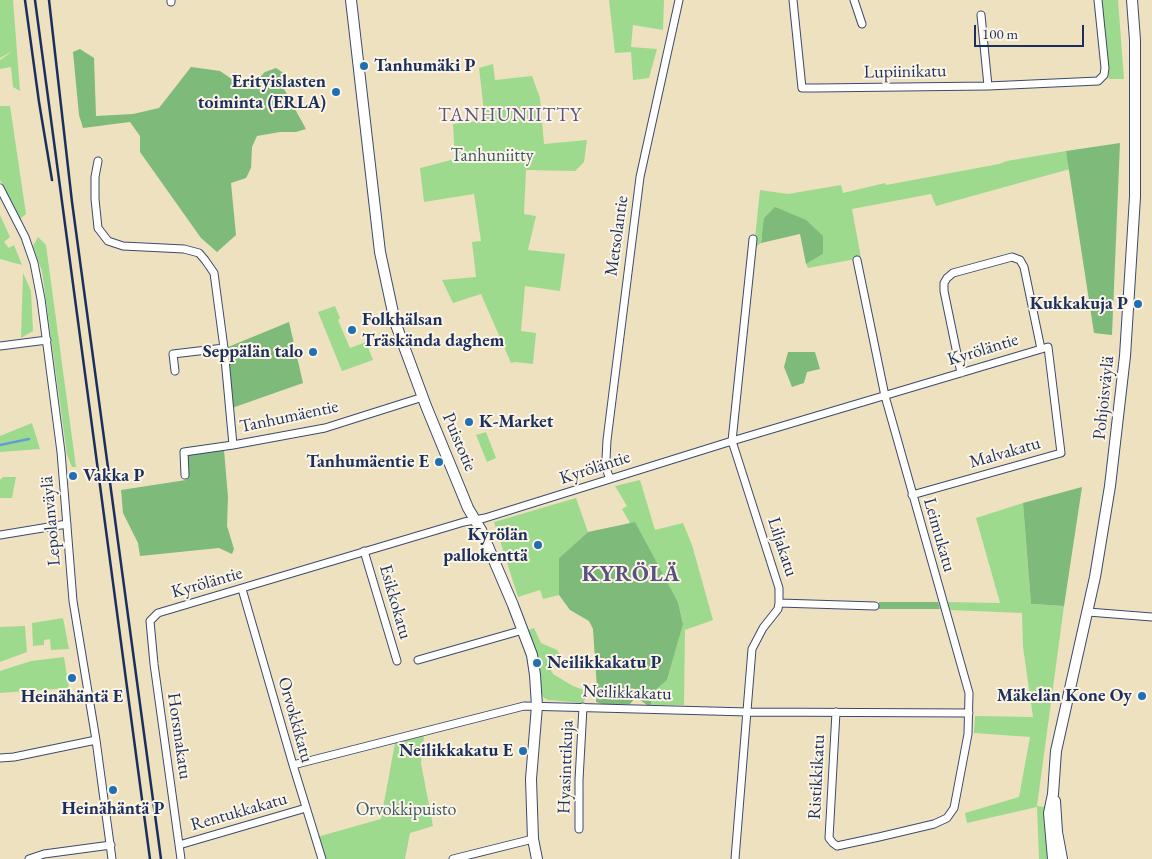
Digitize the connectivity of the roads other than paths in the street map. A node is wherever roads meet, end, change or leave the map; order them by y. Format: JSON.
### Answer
{"nodes":[{"id":1,"x":351,"y":0,"type":"edge"},
{"id":2,"x":679,"y":0,"type":"edge"},
{"id":3,"x":793,"y":0,"type":"edge"},
{"id":4,"x":854,"y":0,"type":"edge"},
{"id":5,"x":1098,"y":0,"type":"edge"},
{"id":6,"x":1132,"y":0,"type":"edge"},
{"id":7,"x":981,"y":15,"type":"dead end"},
{"id":8,"x":862,"y":24,"type":"dead end"},
{"id":9,"x":988,"y":86,"type":"junction"},
{"id":10,"x":98,"y":161,"type":"dead end"},
{"id":11,"x":0,"y":188,"type":"edge"},
{"id":12,"x":753,"y":239,"type":"dead end"},
{"id":13,"x":857,"y":260,"type":"dead end"},
{"id":14,"x":47,"y":340,"type":"junction"},
{"id":15,"x":0,"y":346,"type":"edge"},
{"id":16,"x":224,"y":348,"type":"junction"},
{"id":17,"x":1045,"y":348,"type":"junction"},
{"id":18,"x":175,"y":371,"type":"dead end"},
{"id":19,"x":961,"y":373,"type":"junction"},
{"id":20,"x":422,"y":396,"type":"junction"},
{"id":21,"x":885,"y":396,"type":"junction"},
{"id":22,"x":732,"y":441,"type":"junction"},
{"id":23,"x":233,"y":445,"type":"junction"},
{"id":24,"x":185,"y":475,"type":"dead end"},
{"id":25,"x":610,"y":479,"type":"junction"},
{"id":26,"x":912,"y":495,"type":"junction"},
{"id":27,"x":474,"y":520,"type":"junction"},
{"id":28,"x":67,"y":524,"type":"junction"},
{"id":29,"x":0,"y":535,"type":"edge"},
{"id":30,"x":364,"y":551,"type":"junction"},
{"id":31,"x":242,"y":589,"type":"junction"},
{"id":32,"x":779,"y":603,"type":"junction"},
{"id":33,"x":875,"y":606,"type":"dead end"},
{"id":34,"x":1088,"y":612,"type":"junction"},
{"id":35,"x":1152,"y":616,"type":"edge"},
{"id":36,"x":152,"y":617,"type":"joint"},
{"id":37,"x":523,"y":630,"type":"junction"},
{"id":38,"x":418,"y":660,"type":"dead end"},
{"id":39,"x":397,"y":661,"type":"dead end"},
{"id":40,"x":537,"y":706,"type":"junction"},
{"id":41,"x":583,"y":707,"type":"junction"},
{"id":42,"x":748,"y":712,"type":"junction"},
{"id":43,"x":836,"y":712,"type":"junction"},
{"id":44,"x":969,"y":713,"type":"junction"},
{"id":45,"x":96,"y":740,"type":"junction"},
{"id":46,"x":0,"y":758,"type":"edge"},
{"id":47,"x":293,"y":765,"type":"junction"},
{"id":48,"x":1053,"y":794,"type":"junction"},
{"id":49,"x":306,"y":808,"type":"junction"},
{"id":50,"x":948,"y":818,"type":"joint"},
{"id":51,"x":579,"y":828,"type":"dead end"},
{"id":52,"x":533,"y":839,"type":"junction"},
{"id":53,"x":110,"y":845,"type":"junction"},
{"id":54,"x":179,"y":845,"type":"junction"},
{"id":55,"x":29,"y":859,"type":"edge"},
{"id":56,"x":112,"y":859,"type":"edge"},
{"id":57,"x":181,"y":859,"type":"edge"},
{"id":58,"x":322,"y":859,"type":"edge"},
{"id":59,"x":453,"y":859,"type":"edge"},
{"id":60,"x":537,"y":859,"type":"edge"},
{"id":61,"x":735,"y":859,"type":"edge"},
{"id":62,"x":1053,"y":859,"type":"edge"},
{"id":63,"x":1062,"y":859,"type":"edge"}],
"edges":[{"from":1,"to":20,"type":"main road","name":"Puistotie"},
{"from":2,"to":25,"type":"street","name":"Metsolantie"},
{"from":3,"to":9,"type":"street","name":"Lupiinikatu"},
{"from":4,"to":8,"type":"street"},
{"from":5,"to":9,"type":"street","name":"Lupiinikatu"},
{"from":6,"to":34,"type":"main road","name":"Pohjoisväylä"},
{"from":7,"to":9,"type":"street"},
{"from":10,"to":16,"type":"street","name":"Tanhumäentie"},
{"from":11,"to":14,"type":"street","name":"Lepolanväylä"},
{"from":12,"to":22,"type":"street","name":"Liljakatu"},
{"from":13,"to":21,"type":"street","name":"Leimukatu"},
{"from":14,"to":15,"type":"street"},
{"from":14,"to":28,"type":"street","name":"Lepolanväylä"},
{"from":16,"to":18,"type":"street"},
{"from":16,"to":23,"type":"street","name":"Tanhumäentie"},
{"from":17,"to":19,"type":"street","name":"Kyröläntie"},
{"from":17,"to":19,"type":"street"},
{"from":17,"to":26,"type":"street","name":"Malvakatu"},
{"from":19,"to":21,"type":"street","name":"Kyröläntie"},
{"from":20,"to":23,"type":"street","name":"Tanhumäentie"},
{"from":20,"to":27,"type":"main road","name":"Puistotie"},
{"from":21,"to":22,"type":"street","name":"Kyröläntie"},
{"from":21,"to":26,"type":"street","name":"Leimukatu"},
{"from":22,"to":25,"type":"street","name":"Kyröläntie"},
{"from":22,"to":32,"type":"street","name":"Liljakatu"},
{"from":23,"to":24,"type":"street"},
{"from":25,"to":27,"type":"street","name":"Kyröläntie"},
{"from":26,"to":44,"type":"street","name":"Leimukatu"},
{"from":27,"to":30,"type":"street","name":"Kyröläntie"},
{"from":27,"to":37,"type":"main road","name":"Puistotie"},
{"from":28,"to":29,"type":"street"},
{"from":28,"to":45,"type":"street","name":"Lepolanväylä"},
{"from":30,"to":31,"type":"street","name":"Kyröläntie"},
{"from":30,"to":39,"type":"street","name":"Esikkokatu"},
{"from":31,"to":36,"type":"street","name":"Kyröläntie"},
{"from":31,"to":47,"type":"street","name":"Orvokkikatu"},
{"from":32,"to":33,"type":"street"},
{"from":32,"to":42,"type":"street","name":"Liljakatu"},
{"from":34,"to":35,"type":"street"},
{"from":34,"to":48,"type":"main road","name":"Pohjoisväylä"},
{"from":36,"to":54,"type":"street","name":"Horsmakatu"},
{"from":37,"to":38,"type":"street","name":"Esikkokatu"},
{"from":37,"to":40,"type":"main road","name":"Puistotie"},
{"from":40,"to":41,"type":"street","name":"Neilikkakatu"},
{"from":40,"to":47,"type":"street","name":"Neilikkakatu"},
{"from":40,"to":52,"type":"main road","name":"Puistotie"},
{"from":41,"to":42,"type":"street","name":"Neilikkakatu"},
{"from":41,"to":51,"type":"street","name":"Hyasinttikuja"},
{"from":42,"to":43,"type":"street","name":"Neilikkakatu"},
{"from":42,"to":61,"type":"street","name":"Liljakatu"},
{"from":43,"to":44,"type":"street","name":"Neilikkakatu"},
{"from":43,"to":50,"type":"street","name":"Ristikkikatu"},
{"from":44,"to":50,"type":"street","name":"Leimukatu"},
{"from":45,"to":46,"type":"street"},
{"from":45,"to":53,"type":"street","name":"Lepolanväylä"},
{"from":47,"to":49,"type":"street","name":"Orvokkikatu"},
{"from":48,"to":62,"type":"main road","name":"Pohjoisväylä"},
{"from":48,"to":63,"type":"main road","name":"Pohjoisväylä"},
{"from":49,"to":54,"type":"street","name":"Rentukkakatu"},
{"from":49,"to":58,"type":"street","name":"Orvokkikatu"},
{"from":52,"to":59,"type":"street"},
{"from":52,"to":60,"type":"main road","name":"Puistotie"},
{"from":53,"to":55,"type":"street"},
{"from":53,"to":56,"type":"street","name":"Lepolanväylä"},
{"from":54,"to":57,"type":"street","name":"Horsmakatu"}]}
